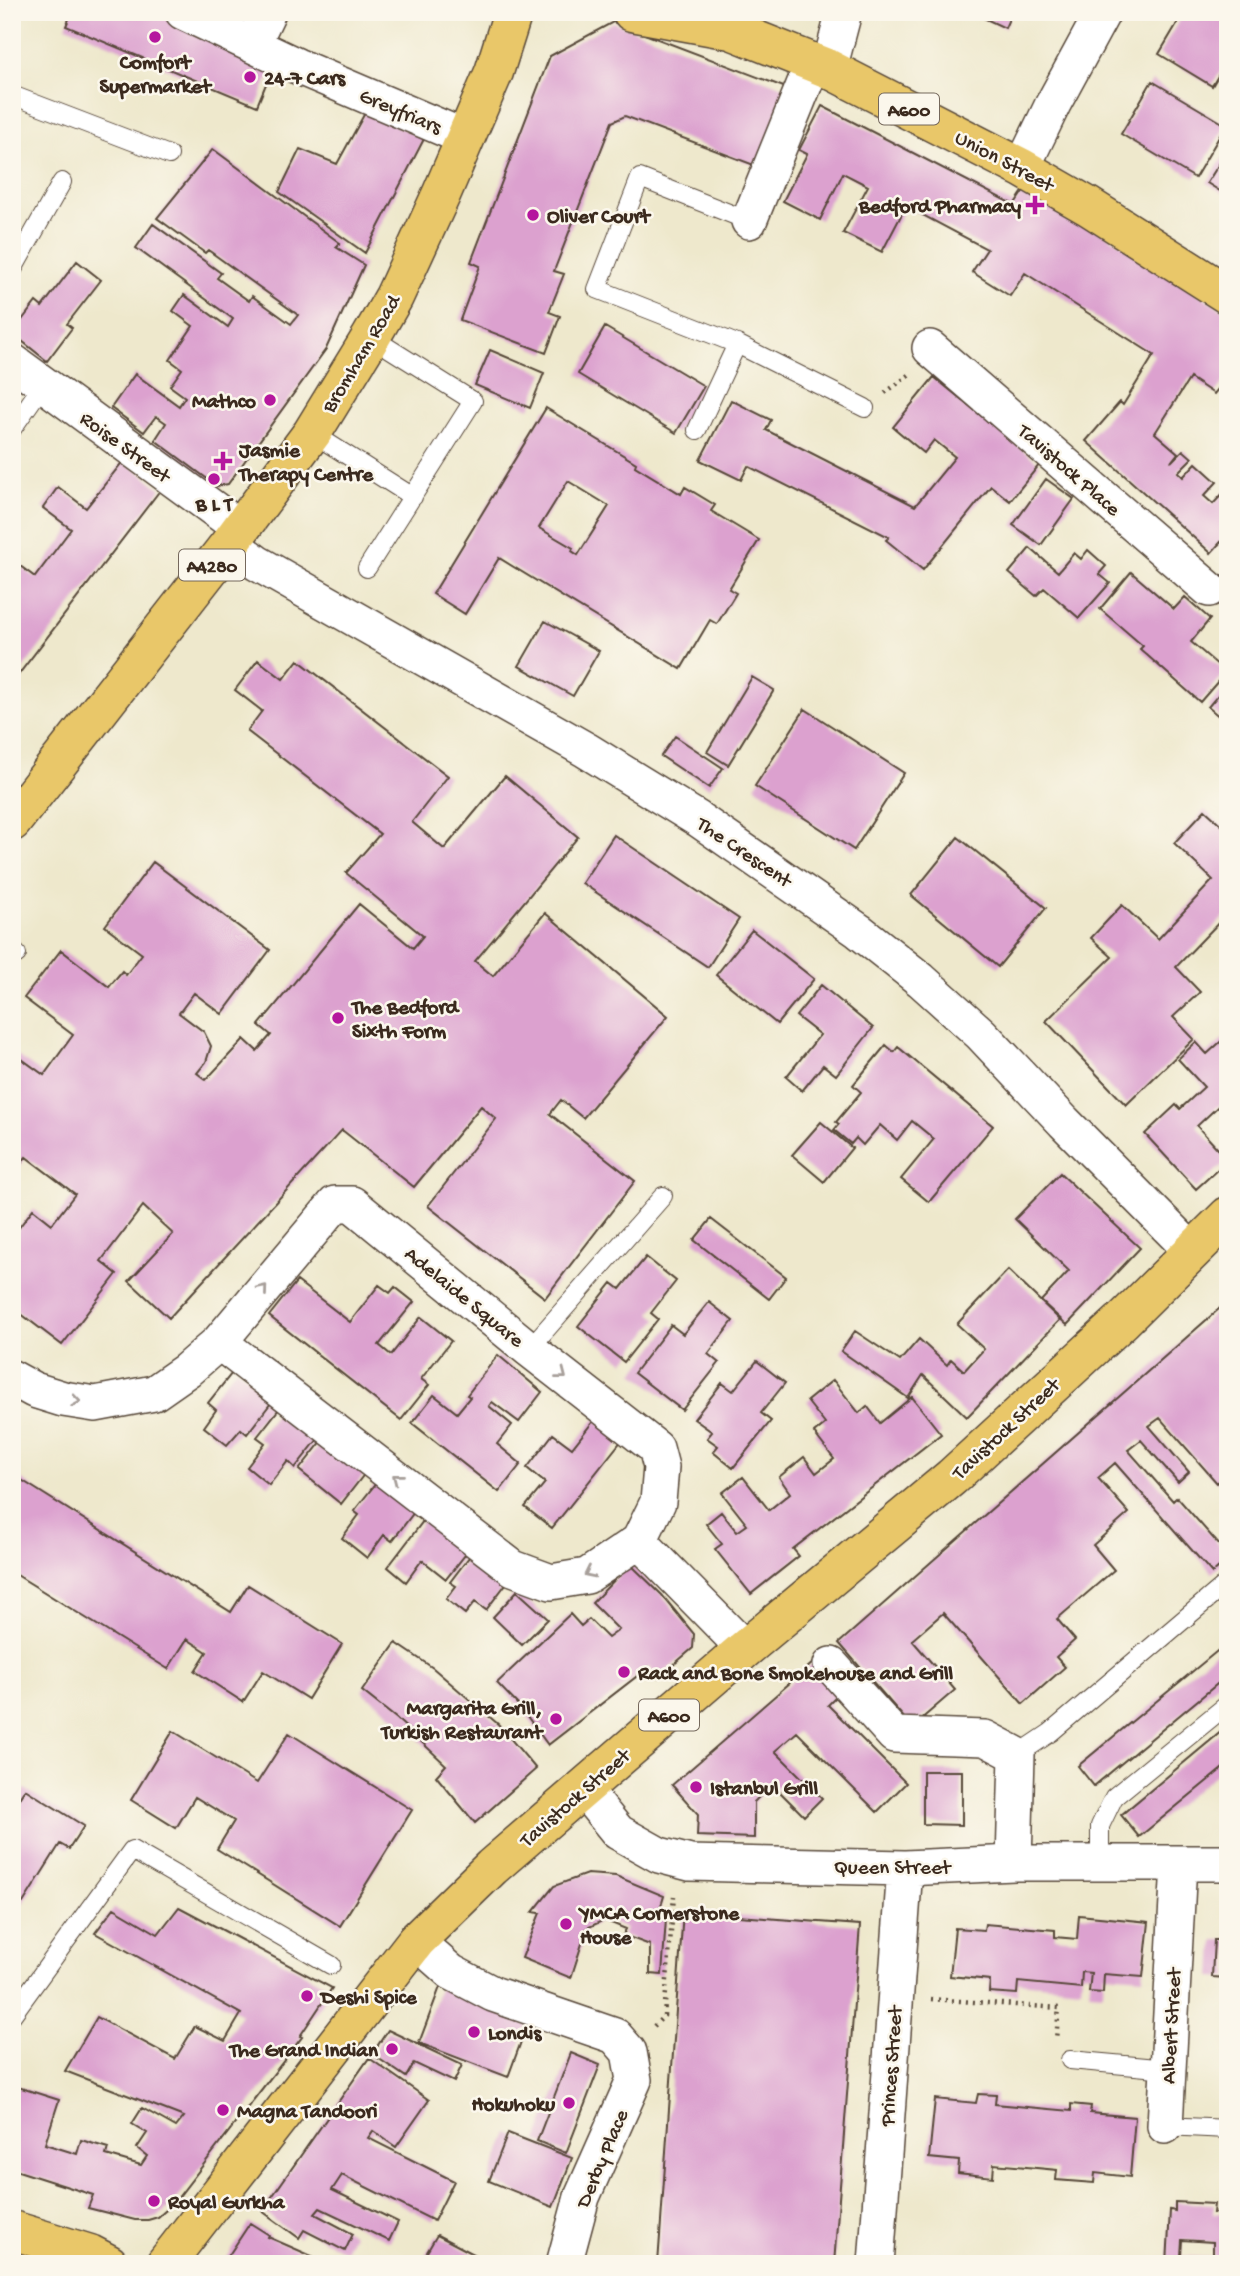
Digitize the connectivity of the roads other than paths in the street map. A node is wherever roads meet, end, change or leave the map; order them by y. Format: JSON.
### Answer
{"nodes":[{"id":1,"x":183,"y":12,"type":"edge"},
{"id":2,"x":268,"y":12,"type":"edge"},
{"id":3,"x":513,"y":12,"type":"edge"},
{"id":4,"x":632,"y":12,"type":"edge"},
{"id":5,"x":844,"y":12,"type":"edge"},
{"id":6,"x":1103,"y":12,"type":"edge"},
{"id":7,"x":722,"y":21,"type":"edge"},
{"id":8,"x":253,"y":43,"type":"junction"},
{"id":9,"x":821,"y":66,"type":"junction"},
{"id":10,"x":12,"y":95,"type":"edge"},
{"id":11,"x":466,"y":138,"type":"junction"},
{"id":12,"x":169,"y":155,"type":"dead end"},
{"id":13,"x":1022,"y":168,"type":"junction"},
{"id":14,"x":62,"y":182,"type":"dead end"},
{"id":15,"x":750,"y":221,"type":"joint"},
{"id":16,"x":12,"y":271,"type":"edge"},
{"id":17,"x":1228,"y":295,"type":"edge"},
{"id":18,"x":371,"y":337,"type":"junction"},
{"id":19,"x":737,"y":344,"type":"junction"},
{"id":20,"x":930,"y":348,"type":"road end"},
{"id":21,"x":12,"y":361,"type":"edge"},
{"id":22,"x":42,"y":386,"type":"junction"},
{"id":23,"x":865,"y":408,"type":"road end"},
{"id":24,"x":12,"y":429,"type":"edge"},
{"id":25,"x":697,"y":430,"type":"dead end"},
{"id":26,"x":312,"y":433,"type":"junction"},
{"id":27,"x":413,"y":497,"type":"junction"},
{"id":28,"x":235,"y":536,"type":"junction"},
{"id":29,"x":367,"y":568,"type":"dead end"},
{"id":30,"x":1222,"y":587,"type":"edge"},
{"id":31,"x":12,"y":822,"type":"edge"},
{"id":32,"x":663,"y":1196,"type":"dead end"},
{"id":33,"x":1228,"y":1216,"type":"edge"},
{"id":34,"x":1191,"y":1250,"type":"junction"},
{"id":35,"x":219,"y":1342,"type":"junction"},
{"id":36,"x":530,"y":1349,"type":"junction"},
{"id":37,"x":12,"y":1378,"type":"edge"},
{"id":38,"x":639,"y":1541,"type":"junction"},
{"id":39,"x":1228,"y":1582,"type":"edge"},
{"id":40,"x":745,"y":1649,"type":"junction"},
{"id":41,"x":831,"y":1665,"type":"dead end"},
{"id":42,"x":1228,"y":1704,"type":"edge"},
{"id":43,"x":1017,"y":1755,"type":"junction"},
{"id":44,"x":583,"y":1790,"type":"junction"},
{"id":45,"x":1014,"y":1863,"type":"junction"},
{"id":46,"x":1100,"y":1863,"type":"junction"},
{"id":47,"x":1179,"y":1863,"type":"junction"},
{"id":48,"x":1228,"y":1863,"type":"edge"},
{"id":49,"x":905,"y":1868,"type":"junction"},
{"id":50,"x":416,"y":1941,"type":"junction"},
{"id":51,"x":331,"y":1965,"type":"dead end"},
{"id":52,"x":15,"y":2008,"type":"edge"},
{"id":53,"x":1070,"y":2060,"type":"road end"},
{"id":54,"x":1168,"y":2069,"type":"junction"},
{"id":55,"x":1165,"y":2126,"type":"joint"},
{"id":56,"x":1228,"y":2129,"type":"edge"},
{"id":57,"x":12,"y":2230,"type":"edge"},
{"id":58,"x":109,"y":2264,"type":"edge"},
{"id":59,"x":165,"y":2264,"type":"edge"},
{"id":60,"x":564,"y":2264,"type":"edge"},
{"id":61,"x":876,"y":2264,"type":"edge"}],
"edges":[{"from":1,"to":8,"type":"street","name":"Greyfriars"},
{"from":2,"to":8,"type":"street"},
{"from":3,"to":11,"type":"main road","name":"Bromham Road","number":"A4280"},
{"from":4,"to":7,"type":"main road","name":"Union Street","number":"A600"},
{"from":5,"to":9,"type":"street"},
{"from":6,"to":13,"type":"street"},
{"from":7,"to":9,"type":"main road","name":"Union Street","number":"A600"},
{"from":8,"to":11,"type":"street","name":"Greyfriars"},
{"from":9,"to":13,"type":"main road","name":"Union Street","number":"A600"},
{"from":9,"to":15,"type":"street"},
{"from":10,"to":12,"type":"lane"},
{"from":11,"to":18,"type":"main road","name":"Bromham Road","number":"A4280"},
{"from":13,"to":17,"type":"main road","name":"Union Street","number":"A600"},
{"from":14,"to":16,"type":"lane"},
{"from":15,"to":19,"type":"lane"},
{"from":18,"to":26,"type":"main road","name":"Bromham Road","number":"A4280"},
{"from":18,"to":27,"type":"lane"},
{"from":19,"to":23,"type":"lane"},
{"from":19,"to":25,"type":"lane"},
{"from":20,"to":30,"type":"street","name":"Tavistock Place"},
{"from":21,"to":22,"type":"street","name":"Roise Street"},
{"from":22,"to":24,"type":"lane"},
{"from":22,"to":28,"type":"street","name":"Roise Street"},
{"from":26,"to":27,"type":"lane"},
{"from":26,"to":28,"type":"main road","name":"Bromham Road","number":"A4280"},
{"from":27,"to":29,"type":"lane"},
{"from":28,"to":31,"type":"main road","name":"Bromham Road","number":"A4280"},
{"from":28,"to":34,"type":"street","name":"The Crescent"},
{"from":32,"to":36,"type":"lane"},
{"from":33,"to":34,"type":"main road","name":"Tavistock Street","number":"A600"},
{"from":34,"to":40,"type":"main road","name":"Tavistock Street","number":"A600"},
{"from":35,"to":36,"type":"street","name":"Adelaide Square","one_way":true},
{"from":37,"to":35,"type":"street","name":"Adelaide Square","one_way":true},
{"from":38,"to":35,"type":"street","one_way":true},
{"from":36,"to":38,"type":"street","name":"Adelaide Square","one_way":true},
{"from":38,"to":40,"type":"street"},
{"from":39,"to":43,"type":"lane"},
{"from":40,"to":44,"type":"main road","name":"Tavistock Street","number":"A600"},
{"from":41,"to":43,"type":"street"},
{"from":42,"to":46,"type":"lane"},
{"from":43,"to":45,"type":"street"},
{"from":44,"to":49,"type":"street","name":"Queen Street"},
{"from":44,"to":50,"type":"main road","name":"Tavistock Street","number":"A600"},
{"from":45,"to":46,"type":"street","name":"Queen Street"},
{"from":45,"to":49,"type":"street","name":"Queen Street"},
{"from":46,"to":47,"type":"street","name":"Queen Street"},
{"from":47,"to":48,"type":"street","name":"Queen Street"},
{"from":47,"to":54,"type":"street","name":"Albert Street"},
{"from":49,"to":61,"type":"street","name":"Princes Street"},
{"from":50,"to":59,"type":"main road","name":"Tavistock Street","number":"A600"},
{"from":50,"to":60,"type":"street","name":"Derby Place"},
{"from":51,"to":52,"type":"lane"},
{"from":53,"to":54,"type":"lane"},
{"from":54,"to":55,"type":"street","name":"Albert Street"},
{"from":55,"to":56,"type":"lane","name":"Albert Street"},
{"from":57,"to":58,"type":"main road"}]}
